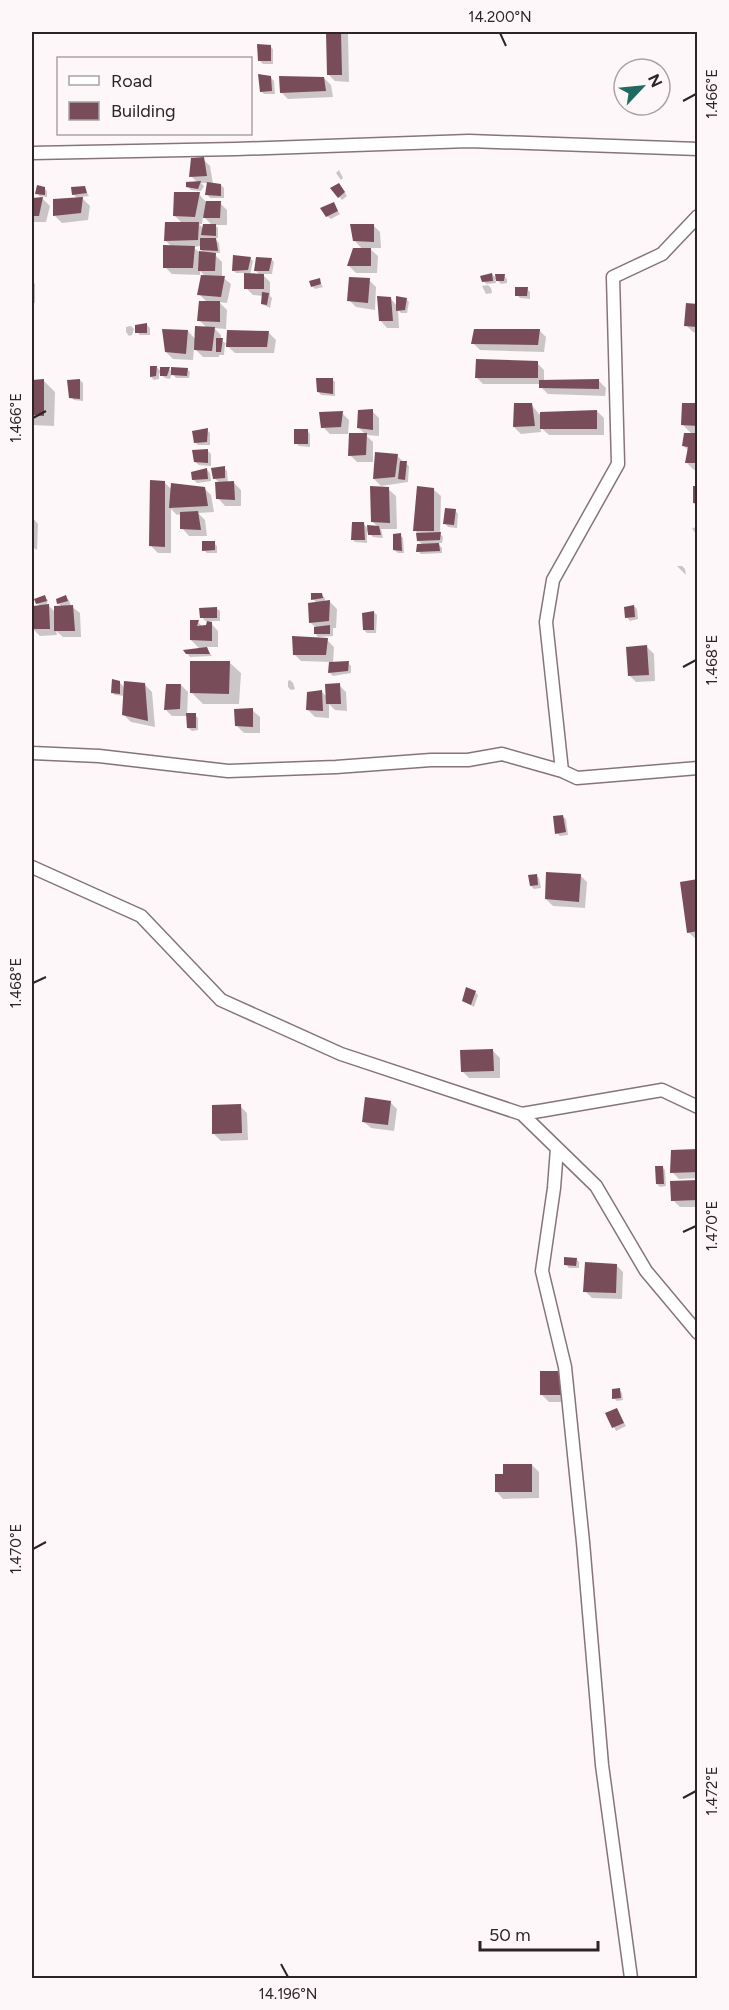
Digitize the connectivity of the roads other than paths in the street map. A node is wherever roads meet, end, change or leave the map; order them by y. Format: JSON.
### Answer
{"nodes":[{"id":1,"x":698,"y":149,"type":"edge"},
{"id":2,"x":32,"y":153,"type":"edge"},
{"id":3,"x":698,"y":216,"type":"edge"},
{"id":4,"x":32,"y":753,"type":"edge"},
{"id":5,"x":698,"y":768,"type":"edge"},
{"id":6,"x":562,"y":771,"type":"junction"},
{"id":7,"x":32,"y":867,"type":"edge"},
{"id":8,"x":698,"y":1107,"type":"edge"},
{"id":9,"x":522,"y":1114,"type":"junction"},
{"id":10,"x":557,"y":1148,"type":"junction"},
{"id":11,"x":698,"y":1333,"type":"edge"},
{"id":12,"x":631,"y":1978,"type":"edge"}],
"edges":[{"from":1,"to":2,"type":"street"},
{"from":3,"to":6,"type":"street"},
{"from":4,"to":6,"type":"street"},
{"from":5,"to":6,"type":"street"},
{"from":7,"to":9,"type":"street"},
{"from":8,"to":9,"type":"street"},
{"from":9,"to":10,"type":"street"},
{"from":10,"to":11,"type":"street"},
{"from":10,"to":12,"type":"street"}]}
